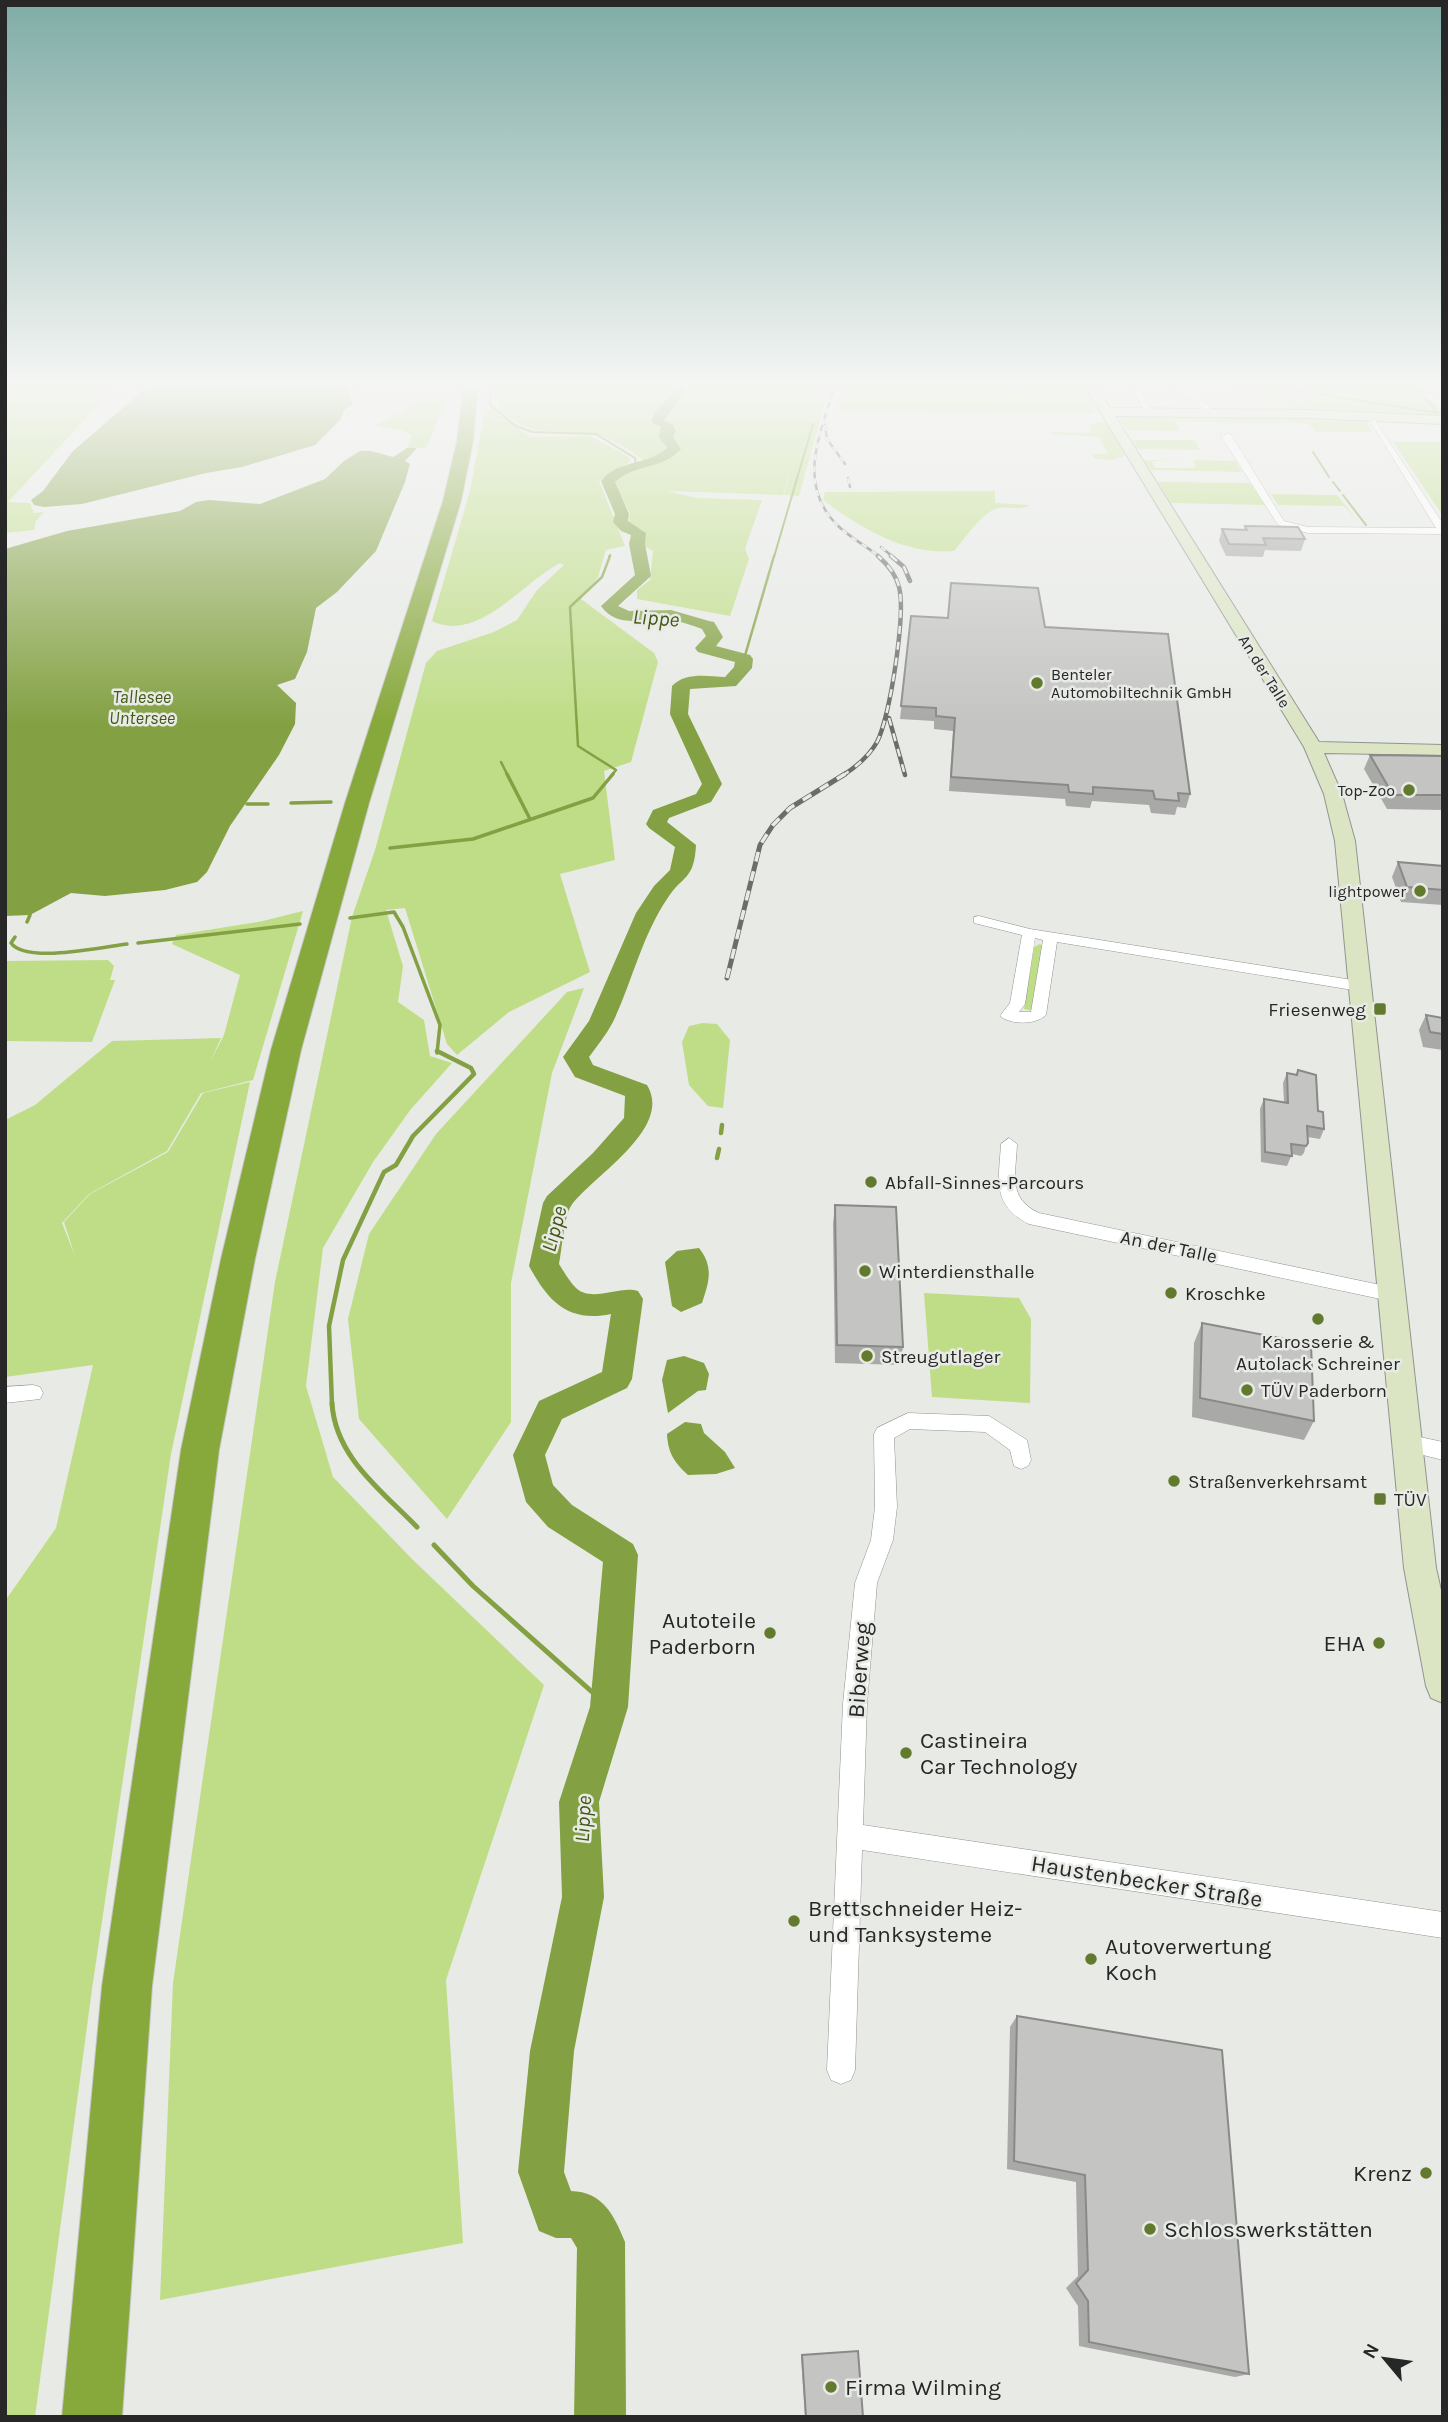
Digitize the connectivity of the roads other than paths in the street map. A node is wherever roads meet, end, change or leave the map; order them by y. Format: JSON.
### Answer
{"nodes":[{"id":1,"x":453,"y":498,"type":"edge"},
{"id":2,"x":1160,"y":498,"type":"edge"},
{"id":3,"x":1266,"y":498,"type":"edge"},
{"id":4,"x":1421,"y":498,"type":"edge"},
{"id":5,"x":1443,"y":531,"type":"edge"},
{"id":6,"x":1313,"y":747,"type":"junction"},
{"id":7,"x":1443,"y":750,"type":"edge"},
{"id":8,"x":979,"y":920,"type":"dead end"},
{"id":9,"x":1029,"y":933,"type":"junction"},
{"id":10,"x":1051,"y":936,"type":"junction"},
{"id":11,"x":1359,"y":986,"type":"junction"},
{"id":12,"x":1009,"y":1144,"type":"dead end"},
{"id":13,"x":1390,"y":1294,"type":"junction"},
{"id":14,"x":33,"y":1393,"type":"dead end"},
{"id":15,"x":5,"y":1395,"type":"edge"},
{"id":16,"x":1406,"y":1443,"type":"junction"},
{"id":17,"x":1443,"y":1451,"type":"edge"},
{"id":18,"x":1021,"y":1460,"type":"dead end"},
{"id":19,"x":1443,"y":1686,"type":"edge"},
{"id":20,"x":851,"y":1836,"type":"junction"},
{"id":21,"x":1443,"y":1925,"type":"edge"},
{"id":22,"x":841,"y":2070,"type":"dead end"},
{"id":23,"x":92,"y":2417,"type":"edge"}],
"edges":[{"from":1,"to":23,"type":"highway"},
{"from":2,"to":6,"type":"street","name":"An der Talle"},
{"from":3,"to":5,"type":"street"},
{"from":4,"to":5,"type":"street"},
{"from":6,"to":7,"type":"street"},
{"from":6,"to":11,"type":"street","name":"An der Talle"},
{"from":8,"to":9,"type":"street"},
{"from":9,"to":10,"type":"street"},
{"from":9,"to":10,"type":"street"},
{"from":10,"to":11,"type":"street"},
{"from":11,"to":13,"type":"street","name":"An der Talle"},
{"from":12,"to":13,"type":"street","name":"An der Talle"},
{"from":13,"to":16,"type":"street","name":"An der Talle"},
{"from":14,"to":15,"type":"street"},
{"from":16,"to":17,"type":"street"},
{"from":16,"to":19,"type":"street","name":"An der Talle"},
{"from":18,"to":20,"type":"street","name":"Biberweg"},
{"from":20,"to":21,"type":"street","name":"Haustenbecker Straße"},
{"from":20,"to":22,"type":"street","name":"Biberweg"}]}
